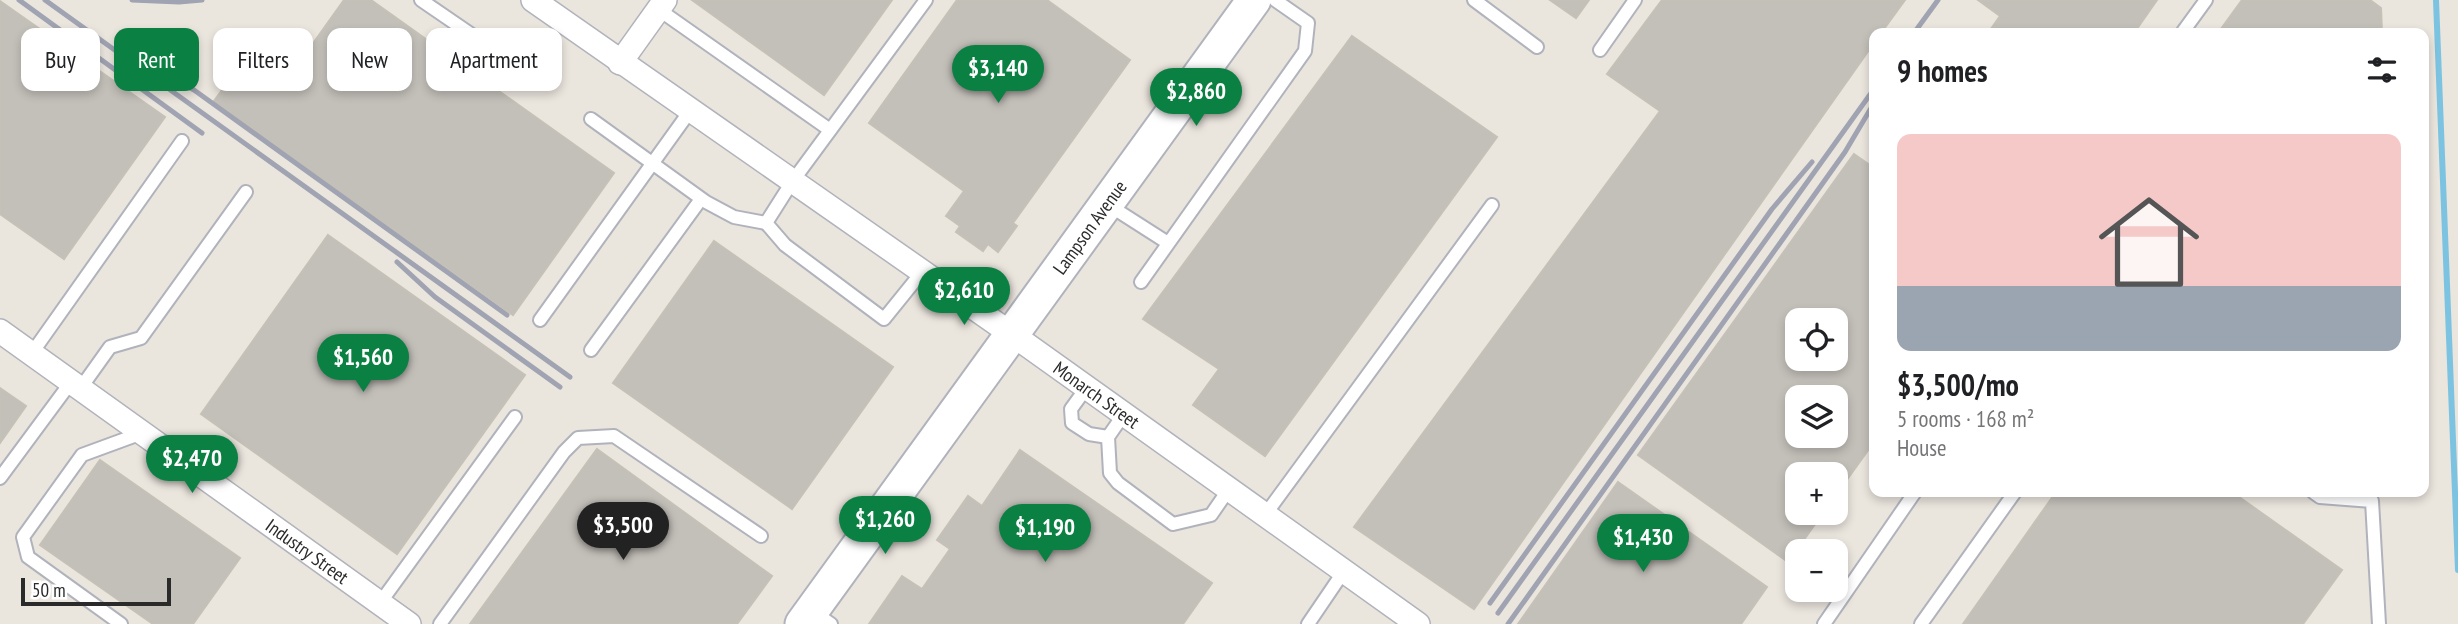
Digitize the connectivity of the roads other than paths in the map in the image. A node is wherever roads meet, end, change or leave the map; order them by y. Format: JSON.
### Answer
{"nodes":[{"id":1,"x":421,"y":0,"type":"edge"},
{"id":2,"x":533,"y":0,"type":"edge"},
{"id":3,"x":926,"y":0,"type":"edge"},
{"id":4,"x":1254,"y":0,"type":"edge"},
{"id":5,"x":1275,"y":0,"type":"edge"},
{"id":6,"x":1474,"y":0,"type":"edge"},
{"id":7,"x":1635,"y":0,"type":"edge"},
{"id":8,"x":2206,"y":0,"type":"edge"},
{"id":9,"x":662,"y":5,"type":"edge"},
{"id":10,"x":462,"y":28,"type":"edge"},
{"id":11,"x":2186,"y":28,"type":"edge"},
{"id":12,"x":1537,"y":47,"type":"dead end"},
{"id":13,"x":1600,"y":50,"type":"dead end"},
{"id":14,"x":620,"y":63,"type":"junction"},
{"id":15,"x":690,"y":111,"type":"junction"},
{"id":16,"x":591,"y":119,"type":"dead end"},
{"id":17,"x":830,"y":130,"type":"junction"},
{"id":18,"x":182,"y":141,"type":"dead end"},
{"id":19,"x":653,"y":163,"type":"junction"},
{"id":20,"x":792,"y":182,"type":"junction"},
{"id":21,"x":246,"y":192,"type":"dead end"},
{"id":22,"x":701,"y":199,"type":"junction"},
{"id":23,"x":1107,"y":204,"type":"junction"},
{"id":24,"x":1492,"y":205,"type":"dead end"},
{"id":25,"x":766,"y":223,"type":"junction"},
{"id":26,"x":1168,"y":243,"type":"junction"},
{"id":27,"x":922,"y":272,"type":"junction"},
{"id":28,"x":1141,"y":282,"type":"dead end"},
{"id":29,"x":540,"y":320,"type":"dead end"},
{"id":30,"x":0,"y":331,"type":"edge"},
{"id":31,"x":1013,"y":335,"type":"junction"},
{"id":32,"x":591,"y":350,"type":"dead end"},
{"id":33,"x":32,"y":353,"type":"junction"},
{"id":34,"x":76,"y":385,"type":"junction"},
{"id":35,"x":1087,"y":387,"type":"junction"},
{"id":36,"x":1124,"y":414,"type":"junction"},
{"id":37,"x":515,"y":416,"type":"dead end"},
{"id":38,"x":142,"y":433,"type":"junction"},
{"id":39,"x":1108,"y":438,"type":"junction"},
{"id":40,"x":0,"y":478,"type":"edge"},
{"id":41,"x":1229,"y":489,"type":"junction"},
{"id":42,"x":1912,"y":497,"type":"edge"},
{"id":43,"x":2011,"y":497,"type":"edge"},
{"id":44,"x":2320,"y":497,"type":"edge"},
{"id":45,"x":2371,"y":497,"type":"edge"},
{"id":46,"x":1265,"y":515,"type":"junction"},
{"id":47,"x":761,"y":536,"type":"dead end"},
{"id":48,"x":1344,"y":571,"type":"junction"},
{"id":49,"x":380,"y":603,"type":"junction"},
{"id":50,"x":815,"y":620,"type":"edge"},
{"id":51,"x":121,"y":624,"type":"edge"},
{"id":52,"x":409,"y":624,"type":"edge"},
{"id":53,"x":440,"y":624,"type":"edge"},
{"id":54,"x":1308,"y":624,"type":"edge"},
{"id":55,"x":1418,"y":624,"type":"edge"},
{"id":56,"x":1824,"y":624,"type":"edge"},
{"id":57,"x":1921,"y":624,"type":"edge"},
{"id":58,"x":2379,"y":624,"type":"edge"}],
"edges":[{"from":1,"to":10,"type":"lane"},
{"from":2,"to":14,"type":"street","name":"Monarch Street"},
{"from":3,"to":17,"type":"lane"},
{"from":4,"to":23,"type":"main road","name":"Lampson Avenue"},
{"from":5,"to":26,"type":"lane"},
{"from":6,"to":12,"type":"lane"},
{"from":7,"to":13,"type":"lane"},
{"from":8,"to":11,"type":"lane"},
{"from":9,"to":14,"type":"street"},
{"from":9,"to":17,"type":"lane"},
{"from":14,"to":15,"type":"street","name":"Monarch Street"},
{"from":15,"to":19,"type":"lane"},
{"from":15,"to":20,"type":"street","name":"Monarch Street"},
{"from":16,"to":19,"type":"lane"},
{"from":17,"to":20,"type":"lane"},
{"from":18,"to":33,"type":"lane"},
{"from":19,"to":22,"type":"lane"},
{"from":19,"to":29,"type":"lane"},
{"from":20,"to":25,"type":"lane"},
{"from":20,"to":27,"type":"street","name":"Monarch Street"},
{"from":21,"to":34,"type":"lane"},
{"from":22,"to":25,"type":"lane"},
{"from":22,"to":32,"type":"lane"},
{"from":23,"to":26,"type":"lane"},
{"from":23,"to":31,"type":"main road","name":"Lampson Avenue"},
{"from":24,"to":46,"type":"lane"},
{"from":25,"to":27,"type":"lane"},
{"from":26,"to":28,"type":"lane"},
{"from":27,"to":31,"type":"street","name":"Monarch Street"},
{"from":30,"to":33,"type":"street","name":"Industry Street"},
{"from":31,"to":35,"type":"street","name":"Monarch Street"},
{"from":31,"to":50,"type":"main road","name":"Lampson Avenue"},
{"from":33,"to":34,"type":"street","name":"Industry Street"},
{"from":34,"to":38,"type":"street","name":"Industry Street"},
{"from":34,"to":40,"type":"lane"},
{"from":35,"to":36,"type":"street","name":"Monarch Street"},
{"from":35,"to":39,"type":"lane"},
{"from":36,"to":39,"type":"lane"},
{"from":36,"to":41,"type":"street","name":"Monarch Street"},
{"from":37,"to":49,"type":"lane"},
{"from":38,"to":49,"type":"street","name":"Industry Street"},
{"from":38,"to":51,"type":"lane"},
{"from":39,"to":41,"type":"lane"},
{"from":41,"to":46,"type":"street","name":"Monarch Street"},
{"from":42,"to":56,"type":"lane"},
{"from":43,"to":57,"type":"lane"},
{"from":44,"to":45,"type":"lane"},
{"from":45,"to":58,"type":"lane"},
{"from":46,"to":48,"type":"street","name":"Monarch Street"},
{"from":47,"to":53,"type":"lane"},
{"from":48,"to":54,"type":"lane"},
{"from":48,"to":55,"type":"street","name":"Monarch Street"},
{"from":49,"to":52,"type":"street","name":"Industry Street"}]}
